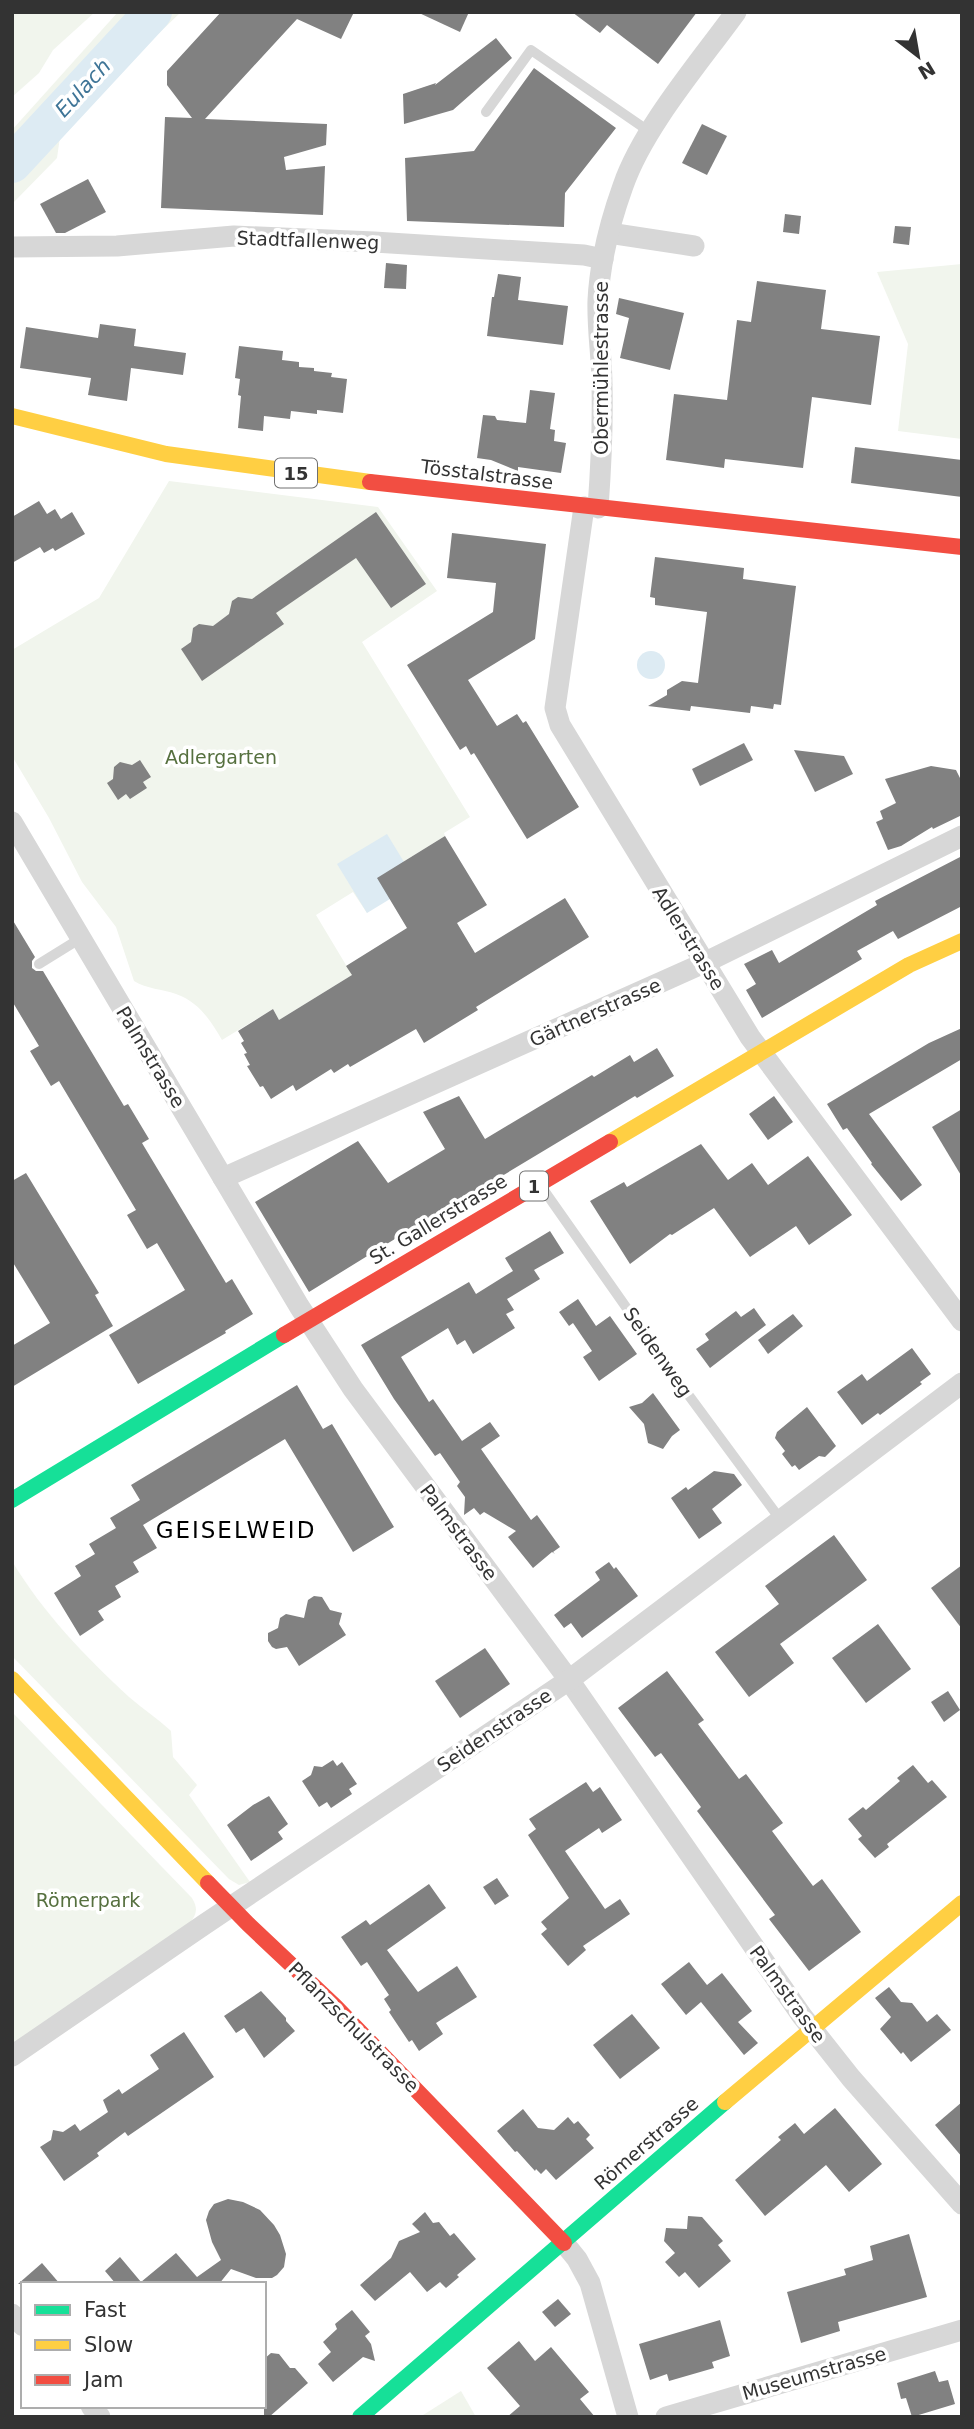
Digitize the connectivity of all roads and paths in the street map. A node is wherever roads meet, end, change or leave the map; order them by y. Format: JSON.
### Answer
{"nodes":[{"id":1,"x":736,"y":12,"type":"edge"},
{"id":2,"x":486,"y":112,"type":"dead end"},
{"id":3,"x":650,"y":132,"type":"junction"},
{"id":4,"x":609,"y":233,"type":"junction"},
{"id":5,"x":694,"y":246,"type":"dead end"},
{"id":6,"x":12,"y":247,"type":"edge"},
{"id":7,"x":603,"y":259,"type":"junction"},
{"id":8,"x":12,"y":416,"type":"edge"},
{"id":9,"x":591,"y":507,"type":"junction"},
{"id":10,"x":962,"y":547,"type":"edge"},
{"id":11,"x":12,"y":822,"type":"edge"},
{"id":12,"x":962,"y":836,"type":"edge"},
{"id":13,"x":81,"y":939,"type":"junction"},
{"id":14,"x":962,"y":941,"type":"edge"},
{"id":15,"x":704,"y":963,"type":"junction"},
{"id":16,"x":39,"y":964,"type":"dead end"},
{"id":17,"x":761,"y":1052,"type":"junction"},
{"id":18,"x":223,"y":1178,"type":"junction"},
{"id":19,"x":540,"y":1183,"type":"junction"},
{"id":20,"x":308,"y":1321,"type":"junction"},
{"id":21,"x":962,"y":1321,"type":"edge"},
{"id":22,"x":962,"y":1383,"type":"edge"},
{"id":23,"x":12,"y":1500,"type":"edge"},
{"id":24,"x":780,"y":1519,"type":"junction"},
{"id":25,"x":12,"y":1679,"type":"edge"},
{"id":26,"x":569,"y":1680,"type":"junction"},
{"id":27,"x":962,"y":1903,"type":"edge"},
{"id":28,"x":232,"y":1907,"type":"junction"},
{"id":29,"x":812,"y":2029,"type":"junction"},
{"id":30,"x":12,"y":2056,"type":"edge"},
{"id":31,"x":962,"y":2204,"type":"edge"},
{"id":32,"x":564,"y":2243,"type":"junction"},
{"id":33,"x":962,"y":2330,"type":"edge"},
{"id":34,"x":360,"y":2417,"type":"edge"},
{"id":35,"x":628,"y":2417,"type":"edge"},
{"id":36,"x":666,"y":2417,"type":"edge"}],
"edges":[{"from":1,"to":3,"type":"street","name":"Obermühlestrasse"},
{"from":2,"to":3,"type":"lane"},
{"from":3,"to":4,"type":"street","name":"Obermühlestrasse"},
{"from":4,"to":5,"type":"street"},
{"from":4,"to":7,"type":"street","name":"Obermühlestrasse"},
{"from":6,"to":7,"type":"street","name":"Stadtfallenweg"},
{"from":7,"to":9,"type":"street","name":"Obermühlestrasse"},
{"from":8,"to":9,"type":"main road","name":"Tösstalstrasse","number":"15"},
{"from":9,"to":10,"type":"main road","name":"Tösstalstrasse","number":"15"},
{"from":9,"to":15,"type":"street","name":"Adlerstrasse"},
{"from":11,"to":13,"type":"street","name":"Palmstrasse"},
{"from":12,"to":15,"type":"street","name":"Gärtnerstrasse"},
{"from":13,"to":16,"type":"lane"},
{"from":13,"to":18,"type":"street","name":"Palmstrasse"},
{"from":14,"to":17,"type":"main road","name":"St. Gallerstrasse","number":"1"},
{"from":15,"to":17,"type":"street","name":"Adlerstrasse"},
{"from":15,"to":18,"type":"street","name":"Gärtnerstrasse"},
{"from":17,"to":19,"type":"main road","name":"St. Gallerstrasse","number":"1"},
{"from":17,"to":21,"type":"street","name":"Adlerstrasse"},
{"from":18,"to":20,"type":"street","name":"Palmstrasse"},
{"from":19,"to":20,"type":"main road","name":"St. Gallerstrasse","number":"1"},
{"from":19,"to":24,"type":"lane","name":"Seidenweg"},
{"from":20,"to":23,"type":"main road","name":"St. Gallerstrasse","number":"1"},
{"from":20,"to":26,"type":"street","name":"Palmstrasse"},
{"from":22,"to":24,"type":"street","name":"Seidenstrasse"},
{"from":24,"to":26,"type":"street","name":"Seidenstrasse"},
{"from":25,"to":28,"type":"main road","name":"Pflanzschulstrasse"},
{"from":26,"to":28,"type":"street","name":"Seidenstrasse"},
{"from":26,"to":29,"type":"street","name":"Palmstrasse"},
{"from":27,"to":29,"type":"main road","name":"Römerstrasse"},
{"from":28,"to":30,"type":"street","name":"Seidenstrasse"},
{"from":28,"to":32,"type":"main road","name":"Pflanzschulstrasse"},
{"from":29,"to":31,"type":"street","name":"Palmstrasse"},
{"from":29,"to":32,"type":"main road","name":"Römerstrasse"},
{"from":32,"to":34,"type":"main road","name":"Römerstrasse"},
{"from":32,"to":35,"type":"street","name":"Pflanzschulstrasse"},
{"from":33,"to":36,"type":"street","name":"Museumstrasse"}]}
